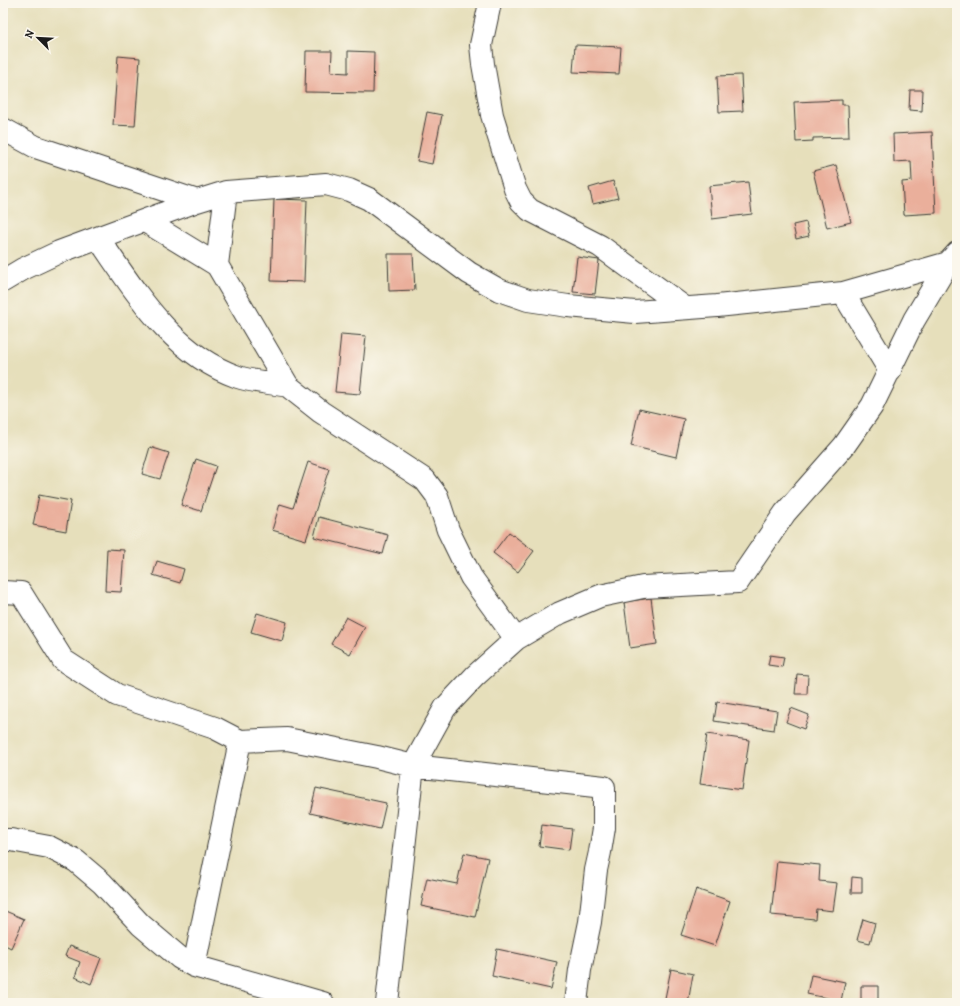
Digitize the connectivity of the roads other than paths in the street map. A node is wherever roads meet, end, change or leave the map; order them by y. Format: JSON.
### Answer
{"nodes":[{"id":1,"x":490,"y":3,"type":"edge"},
{"id":2,"x":3,"y":129,"type":"edge"},
{"id":3,"x":226,"y":192,"type":"junction"},
{"id":4,"x":197,"y":201,"type":"junction"},
{"id":5,"x":146,"y":221,"type":"junction"},
{"id":6,"x":98,"y":238,"type":"junction"},
{"id":7,"x":954,"y":259,"type":"edge"},
{"id":8,"x":218,"y":265,"type":"junction"},
{"id":9,"x":3,"y":281,"type":"edge"},
{"id":10,"x":843,"y":293,"type":"junction"},
{"id":11,"x":685,"y":308,"type":"junction"},
{"id":12,"x":890,"y":371,"type":"junction"},
{"id":13,"x":288,"y":386,"type":"junction"},
{"id":14,"x":3,"y":592,"type":"edge"},
{"id":15,"x":516,"y":640,"type":"junction"},
{"id":16,"x":240,"y":741,"type":"junction"},
{"id":17,"x":413,"y":766,"type":"junction"},
{"id":18,"x":3,"y":840,"type":"edge"},
{"id":19,"x":194,"y":966,"type":"junction"},
{"id":20,"x":323,"y":1003,"type":"edge"},
{"id":21,"x":387,"y":1003,"type":"edge"},
{"id":22,"x":576,"y":1003,"type":"edge"}],
"edges":[{"from":1,"to":11,"type":"street"},
{"from":2,"to":4,"type":"street"},
{"from":3,"to":4,"type":"street"},
{"from":3,"to":8,"type":"street"},
{"from":3,"to":11,"type":"street"},
{"from":4,"to":5,"type":"street"},
{"from":5,"to":6,"type":"street"},
{"from":5,"to":8,"type":"street"},
{"from":6,"to":9,"type":"street"},
{"from":6,"to":13,"type":"street"},
{"from":7,"to":10,"type":"street"},
{"from":7,"to":12,"type":"street"},
{"from":8,"to":13,"type":"street"},
{"from":10,"to":11,"type":"street"},
{"from":10,"to":12,"type":"street"},
{"from":12,"to":15,"type":"street"},
{"from":13,"to":15,"type":"street"},
{"from":14,"to":16,"type":"street"},
{"from":15,"to":17,"type":"street"},
{"from":16,"to":17,"type":"street"},
{"from":16,"to":19,"type":"street"},
{"from":17,"to":21,"type":"street"},
{"from":17,"to":22,"type":"street"},
{"from":18,"to":19,"type":"street"},
{"from":19,"to":20,"type":"street"}]}
